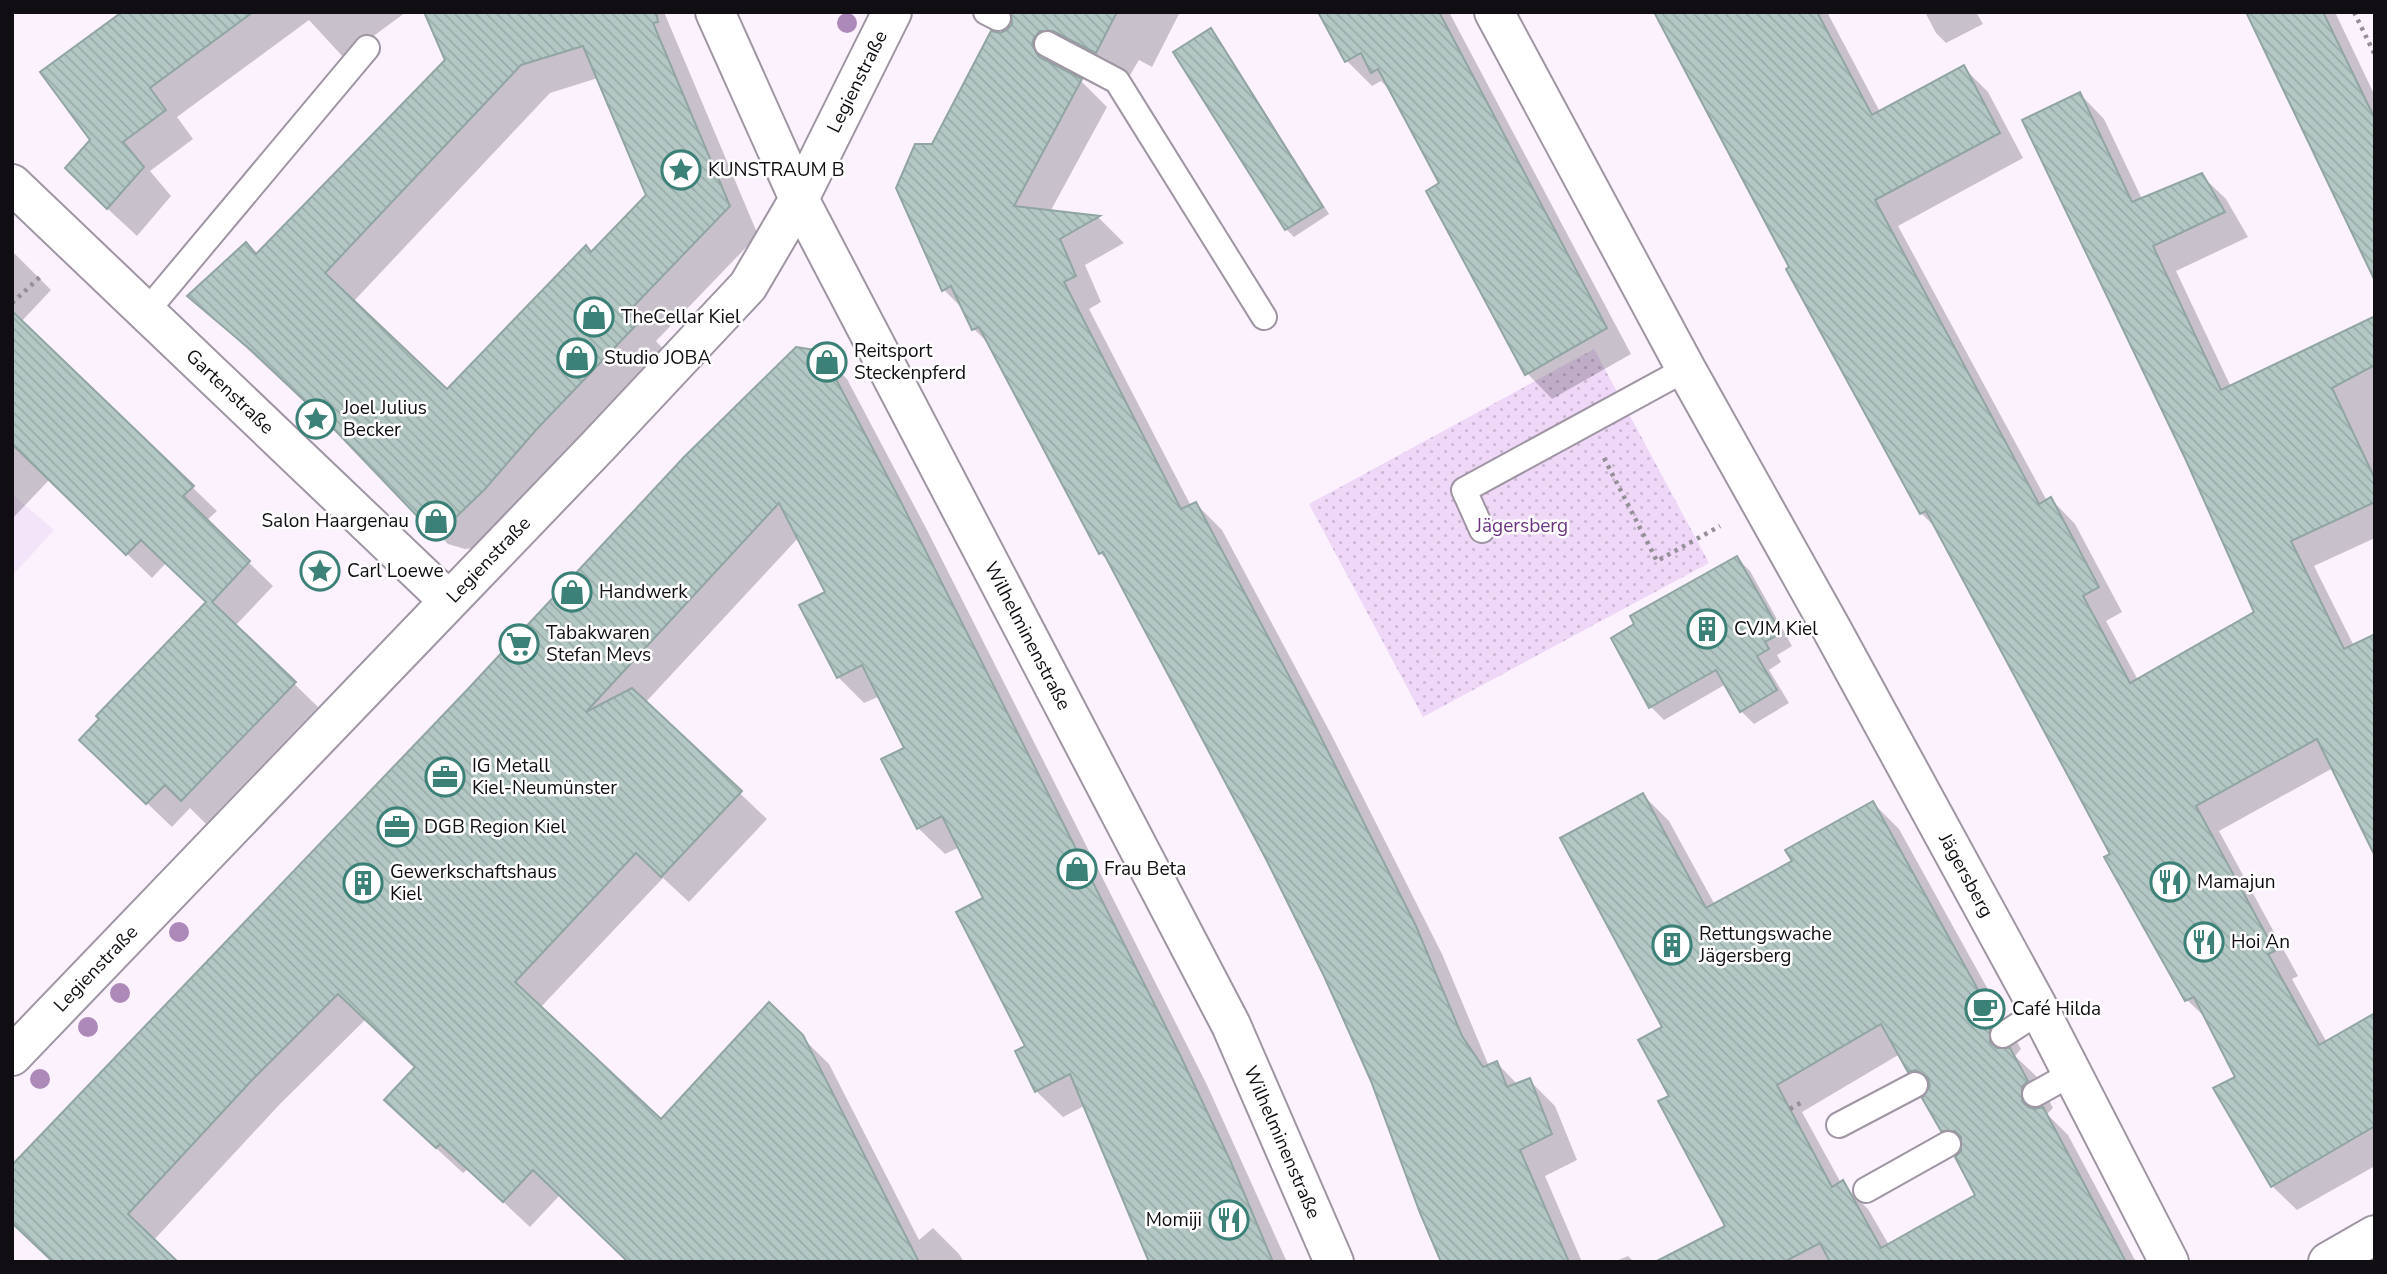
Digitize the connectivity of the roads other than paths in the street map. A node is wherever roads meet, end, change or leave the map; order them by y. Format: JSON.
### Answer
{"nodes":[{"id":1,"x":715,"y":12,"type":"edge"},
{"id":2,"x":892,"y":12,"type":"edge"},
{"id":3,"x":1494,"y":12,"type":"edge"},
{"id":4,"x":1047,"y":44,"type":"dead end"},
{"id":5,"x":367,"y":48,"type":"dead end"},
{"id":6,"x":12,"y":184,"type":"edge"},
{"id":7,"x":799,"y":199,"type":"junction"},
{"id":8,"x":146,"y":312,"type":"junction"},
{"id":9,"x":1264,"y":317,"type":"dead end"},
{"id":10,"x":1686,"y":369,"type":"junction"},
{"id":11,"x":1482,"y":530,"type":"dead end"},
{"id":12,"x":448,"y":600,"type":"junction"},
{"id":13,"x":2040,"y":1011,"type":"junction"},
{"id":14,"x":2003,"y":1035,"type":"dead end"},
{"id":15,"x":12,"y":1056,"type":"edge"},
{"id":16,"x":2073,"y":1073,"type":"junction"},
{"id":17,"x":1915,"y":1085,"type":"dead end"},
{"id":18,"x":2035,"y":1094,"type":"dead end"},
{"id":19,"x":1839,"y":1125,"type":"dead end"},
{"id":20,"x":1948,"y":1144,"type":"dead end"},
{"id":21,"x":1866,"y":1191,"type":"dead end"},
{"id":22,"x":2375,"y":1235,"type":"edge"},
{"id":23,"x":1334,"y":1262,"type":"edge"},
{"id":24,"x":2169,"y":1262,"type":"edge"},
{"id":25,"x":2328,"y":1262,"type":"edge"}],
"edges":[{"from":1,"to":7,"type":"street","name":"Wilhelminenstraße"},
{"from":2,"to":7,"type":"street","name":"Legienstraße"},
{"from":3,"to":10,"type":"street","name":"Jägersberg"},
{"from":4,"to":9,"type":"lane"},
{"from":5,"to":8,"type":"lane"},
{"from":6,"to":8,"type":"street","name":"Gartenstraße"},
{"from":7,"to":12,"type":"street","name":"Legienstraße"},
{"from":7,"to":23,"type":"street","name":"Wilhelminenstraße"},
{"from":8,"to":12,"type":"street","name":"Gartenstraße"},
{"from":10,"to":11,"type":"lane"},
{"from":10,"to":13,"type":"street","name":"Jägersberg"},
{"from":12,"to":15,"type":"street","name":"Legienstraße"},
{"from":13,"to":14,"type":"lane"},
{"from":13,"to":16,"type":"street","name":"Jägersberg"},
{"from":16,"to":18,"type":"lane"},
{"from":16,"to":24,"type":"street","name":"Jägersberg"},
{"from":17,"to":19,"type":"lane"},
{"from":20,"to":21,"type":"lane"},
{"from":22,"to":25,"type":"street"}]}
